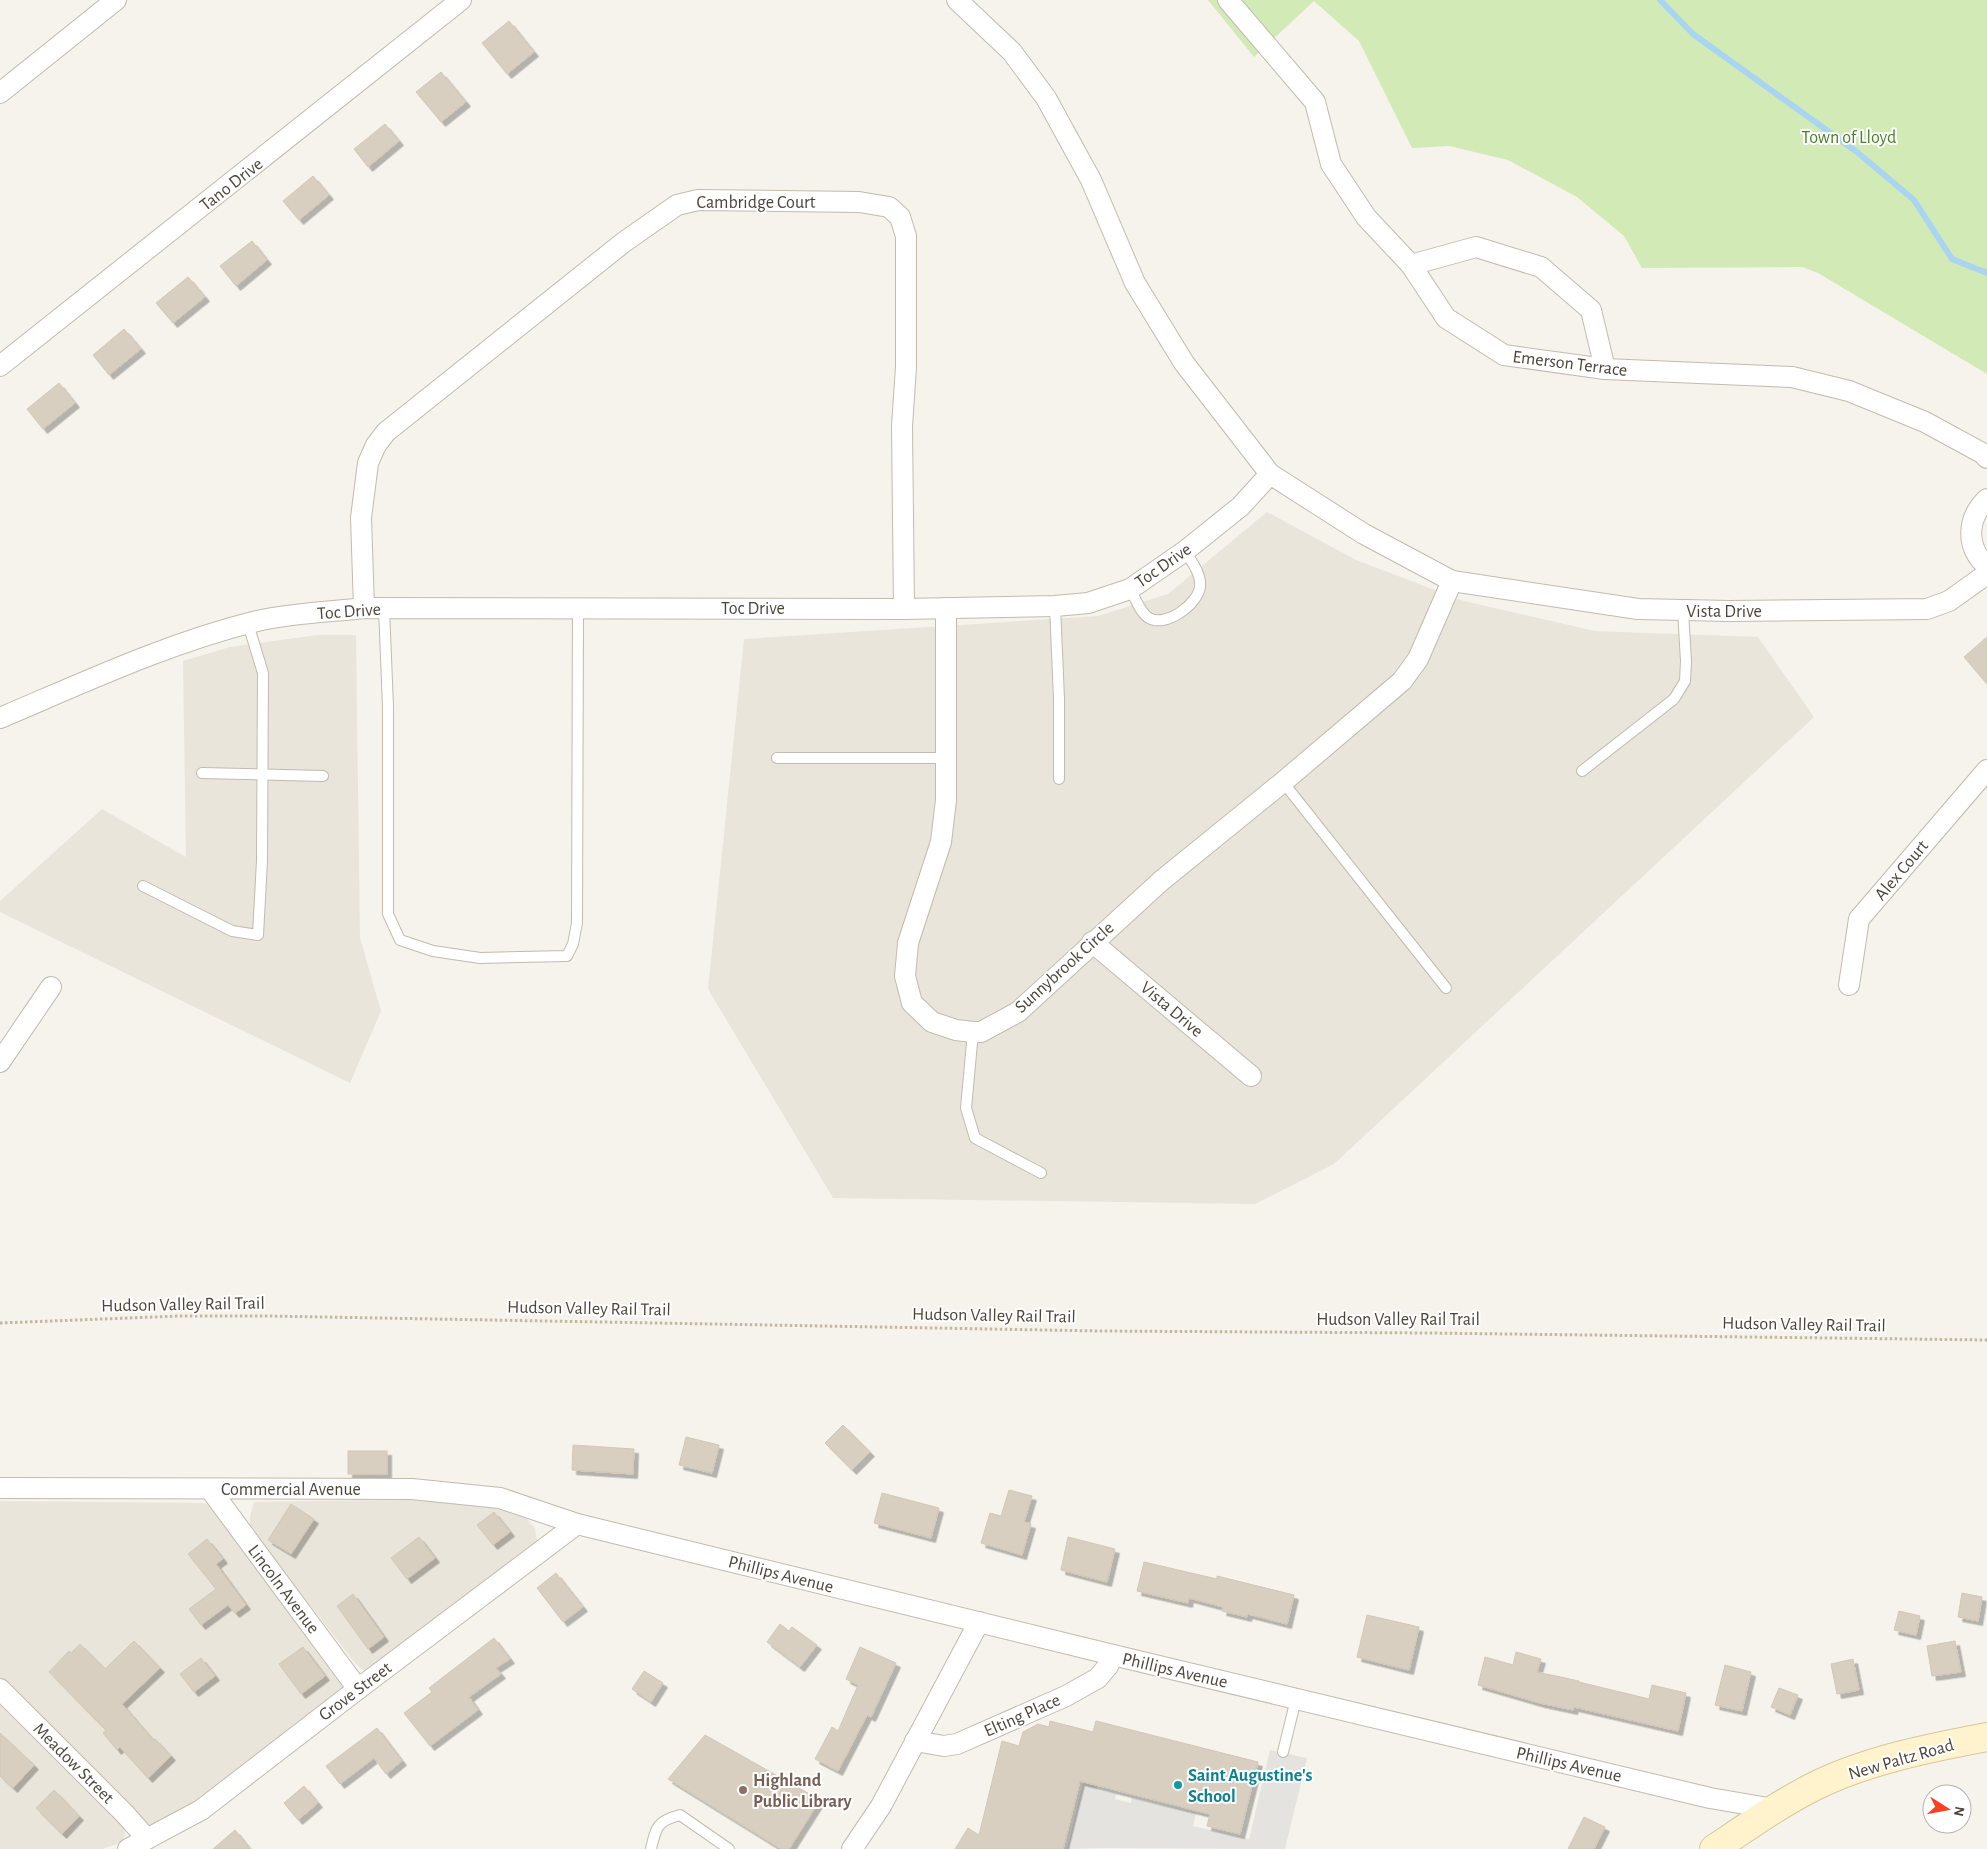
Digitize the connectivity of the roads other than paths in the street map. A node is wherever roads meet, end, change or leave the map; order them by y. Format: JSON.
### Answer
{"nodes":[{"id":1,"x":116,"y":0,"type":"edge"},
{"id":2,"x":461,"y":0,"type":"edge"},
{"id":3,"x":957,"y":0,"type":"edge"},
{"id":4,"x":1228,"y":0,"type":"edge"},
{"id":5,"x":0,"y":92,"type":"edge"},
{"id":6,"x":1411,"y":265,"type":"junction"},
{"id":7,"x":0,"y":366,"type":"edge"},
{"id":8,"x":1606,"y":369,"type":"junction"},
{"id":9,"x":1987,"y":458,"type":"edge"},
{"id":10,"x":1270,"y":474,"type":"junction"},
{"id":11,"x":1987,"y":499,"type":"edge"},
{"id":12,"x":1185,"y":551,"type":"junction"},
{"id":13,"x":1987,"y":566,"type":"edge"},
{"id":14,"x":1987,"y":574,"type":"edge"},
{"id":15,"x":1452,"y":581,"type":"junction"},
{"id":16,"x":1130,"y":589,"type":"junction"},
{"id":17,"x":1056,"y":606,"type":"junction"},
{"id":18,"x":364,"y":608,"type":"junction"},
{"id":19,"x":384,"y":608,"type":"junction"},
{"id":20,"x":578,"y":608,"type":"junction"},
{"id":21,"x":946,"y":608,"type":"junction"},
{"id":22,"x":904,"y":609,"type":"junction"},
{"id":23,"x":1683,"y":611,"type":"junction"},
{"id":24,"x":248,"y":624,"type":"junction"},
{"id":25,"x":0,"y":718,"type":"edge"},
{"id":26,"x":777,"y":758,"type":"dead end"},
{"id":27,"x":946,"y":758,"type":"junction"},
{"id":28,"x":1582,"y":771,"type":"dead end"},
{"id":29,"x":202,"y":773,"type":"dead end"},
{"id":30,"x":262,"y":774,"type":"junction"},
{"id":31,"x":1985,"y":774,"type":"edge"},
{"id":32,"x":324,"y":776,"type":"dead end"},
{"id":33,"x":1059,"y":779,"type":"dead end"},
{"id":34,"x":1284,"y":782,"type":"junction"},
{"id":35,"x":143,"y":886,"type":"dead end"},
{"id":36,"x":1092,"y":942,"type":"junction"},
{"id":37,"x":1849,"y":985,"type":"dead end"},
{"id":38,"x":51,"y":987,"type":"dead end"},
{"id":39,"x":1446,"y":988,"type":"dead end"},
{"id":40,"x":973,"y":1032,"type":"junction"},
{"id":41,"x":0,"y":1062,"type":"edge"},
{"id":42,"x":1251,"y":1076,"type":"dead end"},
{"id":43,"x":1041,"y":1173,"type":"dead end"},
{"id":44,"x":0,"y":1488,"type":"edge"},
{"id":45,"x":210,"y":1489,"type":"junction"},
{"id":46,"x":577,"y":1524,"type":"junction"},
{"id":47,"x":979,"y":1622,"type":"junction"},
{"id":48,"x":1113,"y":1655,"type":"junction"},
{"id":49,"x":0,"y":1689,"type":"edge"},
{"id":50,"x":358,"y":1689,"type":"junction"},
{"id":51,"x":1296,"y":1699,"type":"junction"},
{"id":52,"x":1987,"y":1737,"type":"edge"},
{"id":53,"x":916,"y":1742,"type":"junction"},
{"id":54,"x":1283,"y":1752,"type":"dead end"},
{"id":55,"x":1774,"y":1809,"type":"junction"},
{"id":56,"x":147,"y":1840,"type":"junction"},
{"id":57,"x":128,"y":1849,"type":"edge"},
{"id":58,"x":651,"y":1849,"type":"edge"},
{"id":59,"x":729,"y":1849,"type":"edge"},
{"id":60,"x":852,"y":1849,"type":"edge"},
{"id":61,"x":1714,"y":1849,"type":"edge"}],
"edges":[{"from":1,"to":5,"type":"street"},
{"from":2,"to":7,"type":"street","name":"Tano Drive"},
{"from":3,"to":10,"type":"street"},
{"from":4,"to":6,"type":"street","name":"Emerson Terrace"},
{"from":6,"to":8,"type":"street","name":"Emerson Terrace"},
{"from":6,"to":8,"type":"street"},
{"from":8,"to":9,"type":"street","name":"Emerson Terrace"},
{"from":10,"to":12,"type":"street","name":"Toc Drive"},
{"from":10,"to":15,"type":"street"},
{"from":11,"to":13,"type":"street"},
{"from":12,"to":16,"type":"street","name":"Toc Drive"},
{"from":12,"to":16,"type":"lane"},
{"from":14,"to":23,"type":"street","name":"Vista Drive"},
{"from":15,"to":23,"type":"street","name":"Vista Drive"},
{"from":15,"to":34,"type":"street","name":"Sunnybrook Circle"},
{"from":16,"to":17,"type":"street","name":"Toc Drive"},
{"from":17,"to":21,"type":"street","name":"Toc Drive"},
{"from":17,"to":33,"type":"lane"},
{"from":18,"to":19,"type":"street","name":"Toc Drive"},
{"from":18,"to":22,"type":"street","name":"Cambridge Court"},
{"from":18,"to":24,"type":"street","name":"Toc Drive"},
{"from":19,"to":20,"type":"street","name":"Toc Drive"},
{"from":19,"to":20,"type":"lane"},
{"from":20,"to":22,"type":"street","name":"Toc Drive"},
{"from":21,"to":22,"type":"street","name":"Toc Drive"},
{"from":21,"to":27,"type":"street","name":"Sunnybrook Circle"},
{"from":23,"to":28,"type":"lane"},
{"from":24,"to":25,"type":"street","name":"Toc Drive"},
{"from":24,"to":30,"type":"lane"},
{"from":26,"to":27,"type":"lane"},
{"from":27,"to":40,"type":"street","name":"Sunnybrook Circle"},
{"from":29,"to":30,"type":"lane"},
{"from":30,"to":32,"type":"lane"},
{"from":30,"to":35,"type":"lane"},
{"from":31,"to":37,"type":"street","name":"Alex Court"},
{"from":34,"to":36,"type":"street","name":"Sunnybrook Circle"},
{"from":34,"to":39,"type":"lane"},
{"from":36,"to":40,"type":"street","name":"Sunnybrook Circle"},
{"from":36,"to":42,"type":"street","name":"Vista Drive"},
{"from":38,"to":41,"type":"street"},
{"from":40,"to":43,"type":"lane"},
{"from":44,"to":45,"type":"street","name":"Commercial Avenue"},
{"from":45,"to":46,"type":"street","name":"Commercial Avenue"},
{"from":45,"to":50,"type":"street","name":"Lincoln Avenue"},
{"from":46,"to":47,"type":"street","name":"Phillips Avenue"},
{"from":46,"to":50,"type":"street","name":"Grove Street"},
{"from":47,"to":48,"type":"street","name":"Phillips Avenue"},
{"from":47,"to":53,"type":"street"},
{"from":48,"to":51,"type":"street","name":"Phillips Avenue"},
{"from":48,"to":53,"type":"street","name":"Elting Place"},
{"from":49,"to":56,"type":"street","name":"Meadow Street"},
{"from":50,"to":56,"type":"street","name":"Grove Street"},
{"from":51,"to":54,"type":"lane"},
{"from":51,"to":55,"type":"street","name":"Phillips Avenue"},
{"from":52,"to":55,"type":"street","name":"New Paltz Road"},
{"from":53,"to":60,"type":"street"},
{"from":55,"to":61,"type":"street","name":"New Paltz Road"},
{"from":56,"to":57,"type":"street","name":"Grove Street"},
{"from":58,"to":59,"type":"lane"}]}
